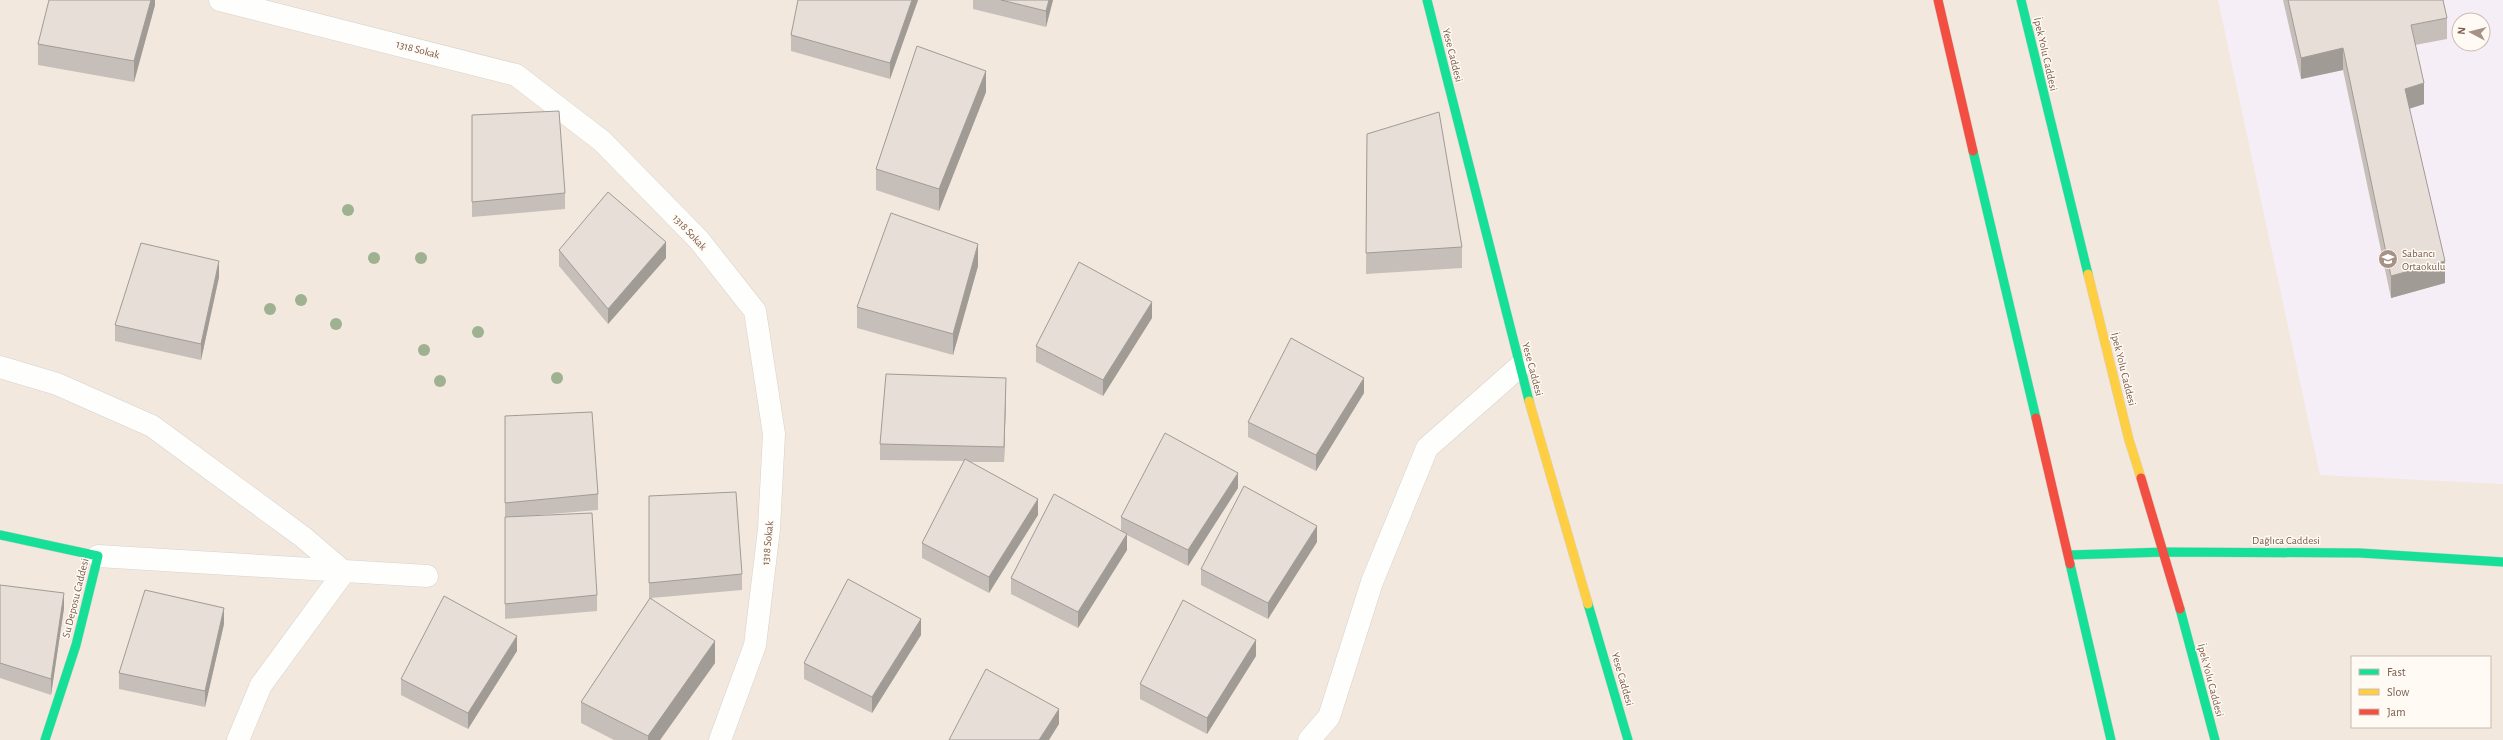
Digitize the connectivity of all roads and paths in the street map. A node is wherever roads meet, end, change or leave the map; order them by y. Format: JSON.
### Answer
{"nodes":[{"id":1,"x":220,"y":0,"type":"edge"},
{"id":2,"x":1427,"y":0,"type":"edge"},
{"id":3,"x":1938,"y":0,"type":"edge"},
{"id":4,"x":2021,"y":0,"type":"edge"},
{"id":5,"x":0,"y":367,"type":"edge"},
{"id":6,"x":1519,"y":367,"type":"junction"},
{"id":7,"x":0,"y":535,"type":"edge"},
{"id":8,"x":2165,"y":552,"type":"junction"},
{"id":9,"x":98,"y":556,"type":"junction"},
{"id":10,"x":2069,"y":556,"type":"junction"},
{"id":11,"x":2503,"y":562,"type":"edge"},
{"id":12,"x":344,"y":572,"type":"junction"},
{"id":13,"x":426,"y":576,"type":"dead end"},
{"id":14,"x":45,"y":740,"type":"edge"},
{"id":15,"x":238,"y":740,"type":"edge"},
{"id":16,"x":720,"y":740,"type":"edge"},
{"id":17,"x":1309,"y":740,"type":"edge"},
{"id":18,"x":1628,"y":740,"type":"edge"},
{"id":19,"x":2111,"y":740,"type":"edge"},
{"id":20,"x":2215,"y":740,"type":"edge"}],
"edges":[{"from":1,"to":16,"type":"street","name":"1318 Sokak"},
{"from":2,"to":6,"type":"main road","name":"Yese Caddesi"},
{"from":3,"to":10,"type":"main road"},
{"from":4,"to":8,"type":"main road","name":"İpek Yolu Caddesi"},
{"from":5,"to":12,"type":"street"},
{"from":6,"to":17,"type":"street"},
{"from":6,"to":18,"type":"main road","name":"Yese Caddesi"},
{"from":7,"to":9,"type":"main road","name":"Su Deposu Caddesi"},
{"from":8,"to":10,"type":"main road","name":"Dağlıca Caddesi"},
{"from":8,"to":11,"type":"main road","name":"Dağlıca Caddesi"},
{"from":8,"to":20,"type":"main road","name":"İpek Yolu Caddesi"},
{"from":9,"to":12,"type":"street"},
{"from":9,"to":14,"type":"main road","name":"Su Deposu Caddesi"},
{"from":10,"to":19,"type":"main road"},
{"from":12,"to":13,"type":"street"},
{"from":12,"to":15,"type":"street"}]}
